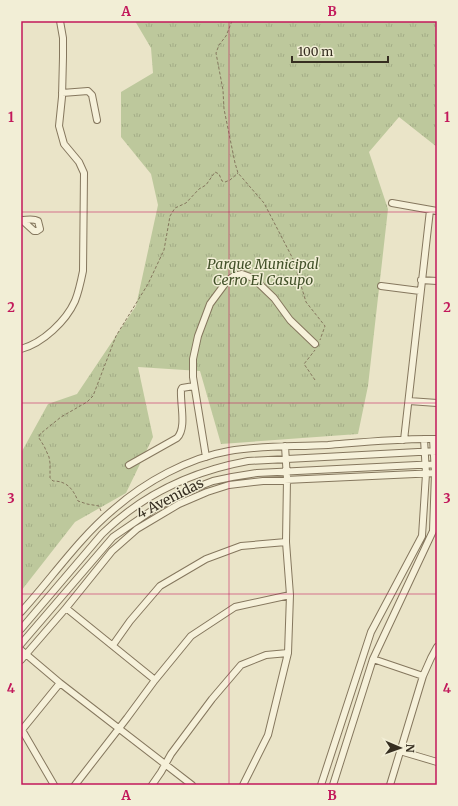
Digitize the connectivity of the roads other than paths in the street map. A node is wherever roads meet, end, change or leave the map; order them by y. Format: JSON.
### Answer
{"nodes":[{"id":1,"x":60,"y":21,"type":"edge"},
{"id":2,"x":62,"y":93,"type":"junction"},
{"id":3,"x":98,"y":120,"type":"dead end"},
{"id":4,"x":392,"y":203,"type":"dead end"},
{"id":5,"x":430,"y":210,"type":"junction"},
{"id":6,"x":437,"y":211,"type":"edge"},
{"id":7,"x":421,"y":280,"type":"junction"},
{"id":8,"x":437,"y":281,"type":"edge"},
{"id":9,"x":381,"y":286,"type":"dead end"},
{"id":10,"x":420,"y":291,"type":"junction"},
{"id":11,"x":318,"y":344,"type":"road end"},
{"id":12,"x":21,"y":349,"type":"edge"},
{"id":13,"x":194,"y":386,"type":"junction"},
{"id":14,"x":409,"y":400,"type":"junction"},
{"id":15,"x":437,"y":403,"type":"edge"},
{"id":16,"x":424,"y":439,"type":"junction"},
{"id":17,"x":435,"y":439,"type":"edge"},
{"id":18,"x":404,"y":440,"type":"junction"},
{"id":19,"x":285,"y":446,"type":"junction"},
{"id":20,"x":435,"y":450,"type":"edge"},
{"id":21,"x":425,"y":451,"type":"junction"},
{"id":22,"x":206,"y":457,"type":"junction"},
{"id":23,"x":286,"y":459,"type":"junction"},
{"id":24,"x":426,"y":464,"type":"junction"},
{"id":25,"x":436,"y":464,"type":"edge"},
{"id":26,"x":129,"y":465,"type":"dead end"},
{"id":27,"x":286,"y":471,"type":"junction"},
{"id":28,"x":436,"y":473,"type":"edge"},
{"id":29,"x":426,"y":474,"type":"junction"},
{"id":30,"x":287,"y":479,"type":"junction"},
{"id":31,"x":422,"y":530,"type":"junction"},
{"id":32,"x":435,"y":532,"type":"edge"},
{"id":33,"x":286,"y":542,"type":"junction"},
{"id":34,"x":290,"y":596,"type":"junction"},
{"id":35,"x":66,"y":608,"type":"junction"},
{"id":36,"x":21,"y":612,"type":"edge"},
{"id":37,"x":21,"y":630,"type":"edge"},
{"id":38,"x":21,"y":644,"type":"edge"},
{"id":39,"x":113,"y":645,"type":"junction"},
{"id":40,"x":437,"y":648,"type":"edge"},
{"id":41,"x":21,"y":650,"type":"edge"},
{"id":42,"x":288,"y":653,"type":"junction"},
{"id":43,"x":26,"y":654,"type":"junction"},
{"id":44,"x":373,"y":659,"type":"junction"},
{"id":45,"x":21,"y":660,"type":"edge"},
{"id":46,"x":423,"y":676,"type":"junction"},
{"id":47,"x":155,"y":680,"type":"junction"},
{"id":48,"x":60,"y":683,"type":"junction"},
{"id":49,"x":119,"y":728,"type":"junction"},
{"id":50,"x":22,"y":730,"type":"edge"},
{"id":51,"x":400,"y":751,"type":"junction"},
{"id":52,"x":437,"y":762,"type":"edge"},
{"id":53,"x":165,"y":765,"type":"junction"},
{"id":54,"x":54,"y":785,"type":"edge"},
{"id":55,"x":75,"y":785,"type":"edge"},
{"id":56,"x":152,"y":785,"type":"edge"},
{"id":57,"x":192,"y":785,"type":"edge"},
{"id":58,"x":243,"y":785,"type":"edge"},
{"id":59,"x":321,"y":785,"type":"edge"},
{"id":60,"x":333,"y":785,"type":"edge"},
{"id":61,"x":390,"y":785,"type":"edge"}],
"edges":[{"from":1,"to":2,"type":"street"},
{"from":2,"to":3,"type":"street"},
{"from":2,"to":12,"type":"street"},
{"from":4,"to":5,"type":"street"},
{"from":5,"to":6,"type":"street"},
{"from":5,"to":7,"type":"street"},
{"from":7,"to":8,"type":"street"},
{"from":7,"to":10,"type":"street"},
{"from":9,"to":10,"type":"street"},
{"from":10,"to":14,"type":"street"},
{"from":11,"to":13,"type":"street"},
{"from":13,"to":22,"type":"street"},
{"from":13,"to":26,"type":"street"},
{"from":14,"to":15,"type":"street"},
{"from":14,"to":18,"type":"street"},
{"from":16,"to":17,"type":"street","name":"4 Avenidas"},
{"from":16,"to":18,"type":"street","name":"4 Avenidas"},
{"from":16,"to":21,"type":"street"},
{"from":17,"to":20,"type":"street"},
{"from":18,"to":19,"type":"street","name":"4 Avenidas"},
{"from":19,"to":22,"type":"street","name":"4 Avenidas"},
{"from":19,"to":23,"type":"street"},
{"from":20,"to":21,"type":"street","name":"4 Avenidas"},
{"from":20,"to":25,"type":"street"},
{"from":21,"to":23,"type":"street","name":"4 Avenidas"},
{"from":21,"to":24,"type":"street"},
{"from":22,"to":36,"type":"street","name":"4 Avenidas"},
{"from":23,"to":27,"type":"street"},
{"from":23,"to":37,"type":"street","name":"4 Avenidas"},
{"from":24,"to":25,"type":"street","name":"4 Avenidas"},
{"from":24,"to":27,"type":"street","name":"4 Avenidas"},
{"from":24,"to":29,"type":"street"},
{"from":25,"to":28,"type":"street"},
{"from":27,"to":30,"type":"street"},
{"from":27,"to":38,"type":"street","name":"4 Avenidas"},
{"from":28,"to":29,"type":"street","name":"4 Avenidas"},
{"from":28,"to":32,"type":"street"},
{"from":29,"to":30,"type":"street","name":"4 Avenidas"},
{"from":29,"to":31,"type":"street"},
{"from":30,"to":33,"type":"street"},
{"from":30,"to":35,"type":"street","name":"4 Avenidas"},
{"from":31,"to":32,"type":"street"},
{"from":31,"to":59,"type":"street"},
{"from":32,"to":44,"type":"street"},
{"from":33,"to":34,"type":"street"},
{"from":33,"to":39,"type":"street"},
{"from":34,"to":42,"type":"street"},
{"from":34,"to":47,"type":"street"},
{"from":35,"to":39,"type":"street"},
{"from":35,"to":43,"type":"street","name":"4 Avenidas"},
{"from":39,"to":47,"type":"street"},
{"from":40,"to":46,"type":"street"},
{"from":41,"to":43,"type":"street"},
{"from":42,"to":53,"type":"street"},
{"from":42,"to":58,"type":"street"},
{"from":43,"to":45,"type":"street","name":"4 Avenidas"},
{"from":43,"to":48,"type":"street"},
{"from":44,"to":46,"type":"street"},
{"from":44,"to":60,"type":"street"},
{"from":46,"to":51,"type":"street"},
{"from":47,"to":49,"type":"street"},
{"from":48,"to":49,"type":"street"},
{"from":48,"to":50,"type":"street"},
{"from":49,"to":53,"type":"street"},
{"from":49,"to":55,"type":"street"},
{"from":50,"to":54,"type":"street"},
{"from":51,"to":52,"type":"street"},
{"from":51,"to":61,"type":"street"},
{"from":53,"to":56,"type":"street"},
{"from":53,"to":57,"type":"street"}]}
